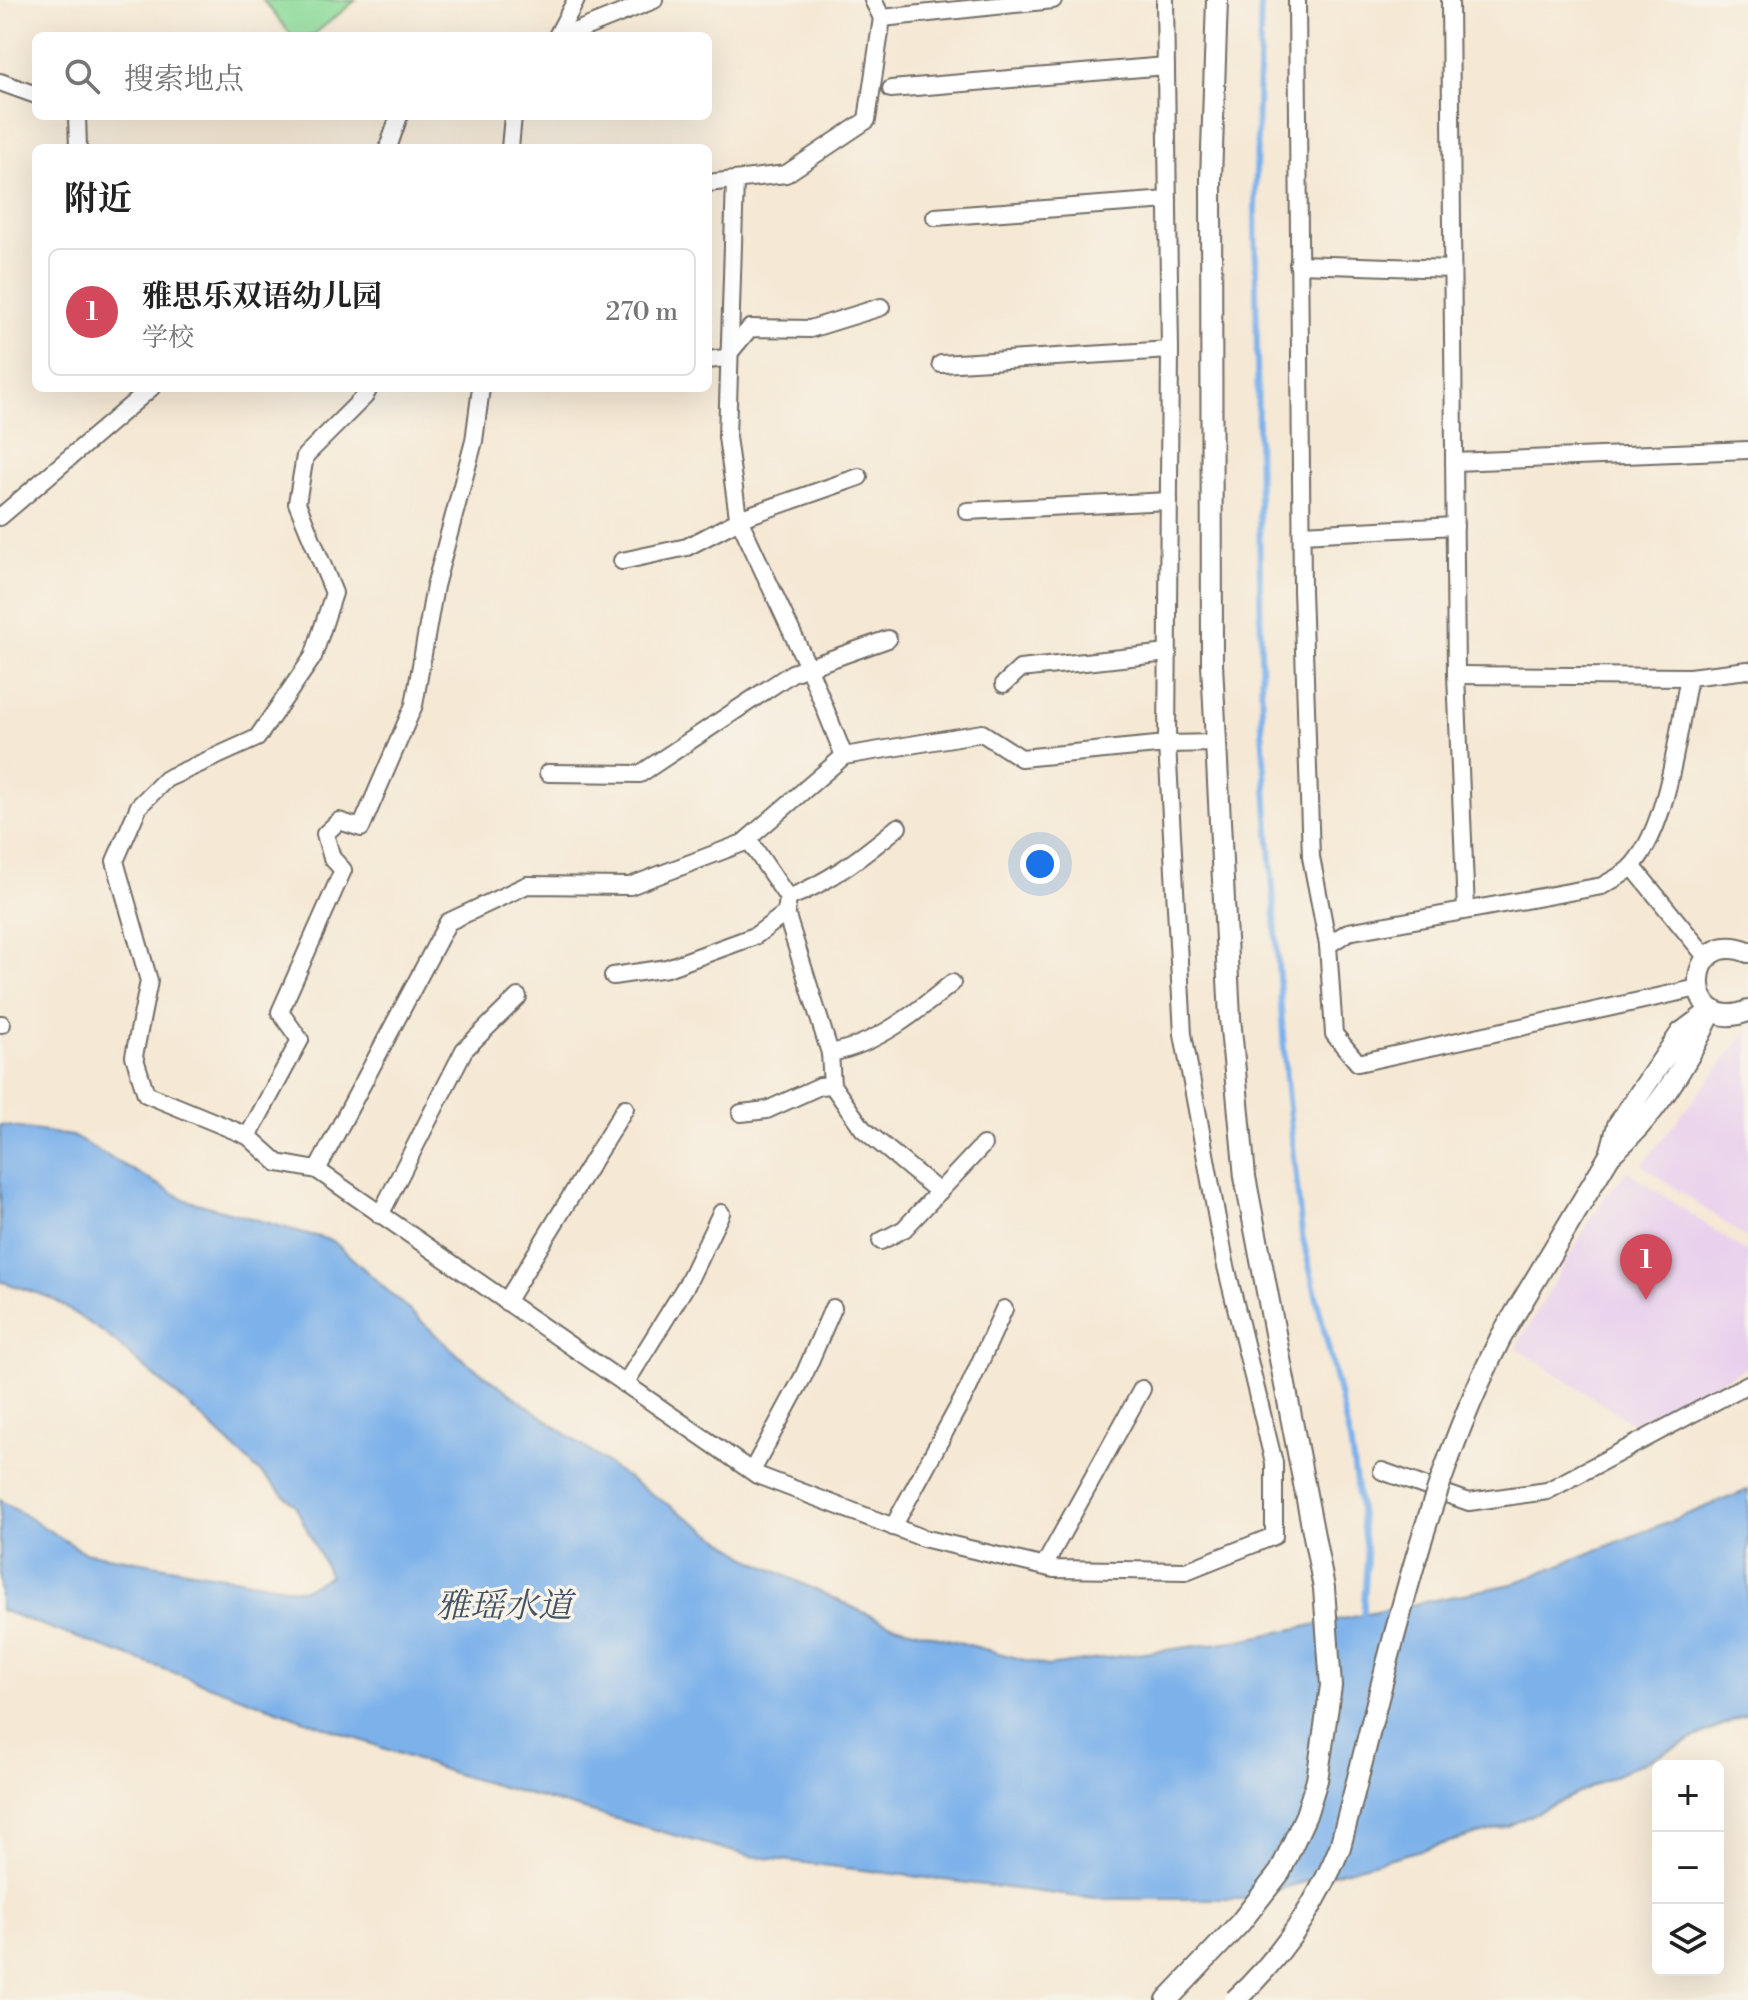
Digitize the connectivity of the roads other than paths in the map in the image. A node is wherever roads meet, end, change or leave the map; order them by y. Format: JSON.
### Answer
{"nodes":[{"id":1,"x":576,"y":0,"type":"edge"},
{"id":2,"x":654,"y":0,"type":"edge"},
{"id":3,"x":873,"y":0,"type":"edge"},
{"id":4,"x":1053,"y":0,"type":"edge"},
{"id":5,"x":1165,"y":0,"type":"edge"},
{"id":6,"x":1217,"y":0,"type":"edge"},
{"id":7,"x":1297,"y":0,"type":"edge"},
{"id":8,"x":1450,"y":0,"type":"edge"},
{"id":9,"x":882,"y":18,"type":"junction"},
{"id":10,"x":559,"y":32,"type":"edge"},
{"id":11,"x":574,"y":32,"type":"edge"},
{"id":12,"x":1166,"y":66,"type":"junction"},
{"id":13,"x":0,"y":82,"type":"edge"},
{"id":14,"x":891,"y":89,"type":"dead end"},
{"id":15,"x":32,"y":94,"type":"edge"},
{"id":16,"x":77,"y":120,"type":"edge"},
{"id":17,"x":398,"y":120,"type":"edge"},
{"id":18,"x":513,"y":120,"type":"edge"},
{"id":19,"x":78,"y":144,"type":"edge"},
{"id":20,"x":389,"y":144,"type":"edge"},
{"id":21,"x":510,"y":144,"type":"edge"},
{"id":22,"x":735,"y":180,"type":"junction"},
{"id":23,"x":712,"y":183,"type":"edge"},
{"id":24,"x":1168,"y":200,"type":"junction"},
{"id":25,"x":935,"y":217,"type":"dead end"},
{"id":26,"x":1298,"y":264,"type":"junction"},
{"id":27,"x":1452,"y":269,"type":"junction"},
{"id":28,"x":881,"y":307,"type":"dead end"},
{"id":29,"x":1170,"y":350,"type":"junction"},
{"id":30,"x":728,"y":354,"type":"junction"},
{"id":31,"x":712,"y":360,"type":"edge"},
{"id":32,"x":941,"y":364,"type":"dead end"},
{"id":33,"x":146,"y":392,"type":"edge"},
{"id":34,"x":367,"y":392,"type":"edge"},
{"id":35,"x":480,"y":392,"type":"edge"},
{"id":36,"x":1748,"y":450,"type":"edge"},
{"id":37,"x":1454,"y":462,"type":"junction"},
{"id":38,"x":859,"y":477,"type":"dead end"},
{"id":39,"x":1169,"y":501,"type":"junction"},
{"id":40,"x":967,"y":511,"type":"dead end"},
{"id":41,"x":0,"y":517,"type":"edge"},
{"id":42,"x":1455,"y":526,"type":"junction"},
{"id":43,"x":1302,"y":534,"type":"junction"},
{"id":44,"x":622,"y":561,"type":"dead end"},
{"id":45,"x":888,"y":639,"type":"dead end"},
{"id":46,"x":1168,"y":653,"type":"junction"},
{"id":47,"x":1748,"y":670,"type":"edge"},
{"id":48,"x":1456,"y":675,"type":"junction"},
{"id":49,"x":1689,"y":677,"type":"junction"},
{"id":50,"x":1004,"y":684,"type":"dead end"},
{"id":51,"x":1216,"y":743,"type":"junction"},
{"id":52,"x":1167,"y":744,"type":"junction"},
{"id":53,"x":844,"y":756,"type":"junction"},
{"id":54,"x":548,"y":773,"type":"dead end"},
{"id":55,"x":898,"y":827,"type":"dead end"},
{"id":56,"x":748,"y":839,"type":"junction"},
{"id":57,"x":1632,"y":866,"type":"junction"},
{"id":58,"x":787,"y":906,"type":"junction"},
{"id":59,"x":1466,"y":910,"type":"junction"},
{"id":60,"x":1328,"y":945,"type":"junction"},
{"id":61,"x":1747,"y":949,"type":"edge"},
{"id":62,"x":1707,"y":958,"type":"junction"},
{"id":63,"x":613,"y":976,"type":"dead end"},
{"id":64,"x":952,"y":983,"type":"dead end"},
{"id":65,"x":1698,"y":988,"type":"junction"},
{"id":66,"x":518,"y":997,"type":"dead end"},
{"id":67,"x":1712,"y":1010,"type":"junction"},
{"id":68,"x":1748,"y":1011,"type":"edge"},
{"id":69,"x":830,"y":1053,"type":"junction"},
{"id":70,"x":832,"y":1085,"type":"junction"},
{"id":71,"x":625,"y":1108,"type":"dead end"},
{"id":72,"x":741,"y":1113,"type":"dead end"},
{"id":73,"x":248,"y":1136,"type":"junction"},
{"id":74,"x":983,"y":1145,"type":"dead end"},
{"id":75,"x":317,"y":1170,"type":"junction"},
{"id":76,"x":939,"y":1192,"type":"junction"},
{"id":77,"x":721,"y":1213,"type":"dead end"},
{"id":78,"x":380,"y":1215,"type":"junction"},
{"id":79,"x":881,"y":1241,"type":"dead end"},
{"id":80,"x":506,"y":1302,"type":"junction"},
{"id":81,"x":833,"y":1308,"type":"dead end"},
{"id":82,"x":1004,"y":1309,"type":"dead end"},
{"id":83,"x":625,"y":1384,"type":"junction"},
{"id":84,"x":1748,"y":1384,"type":"edge"},
{"id":85,"x":1142,"y":1389,"type":"dead end"},
{"id":86,"x":752,"y":1471,"type":"junction"},
{"id":87,"x":1382,"y":1471,"type":"dead end"},
{"id":88,"x":893,"y":1527,"type":"junction"},
{"id":89,"x":1044,"y":1566,"type":"junction"},
{"id":90,"x":1167,"y":2000,"type":"edge"},
{"id":91,"x":1235,"y":2000,"type":"edge"}],
"edges":[{"from":1,"to":10,"type":"street"},
{"from":2,"to":11,"type":"street"},
{"from":3,"to":9,"type":"street"},
{"from":4,"to":9,"type":"street"},
{"from":5,"to":12,"type":"street"},
{"from":6,"to":51,"type":"street"},
{"from":7,"to":26,"type":"street"},
{"from":8,"to":27,"type":"street"},
{"from":9,"to":22,"type":"street"},
{"from":12,"to":14,"type":"street"},
{"from":12,"to":24,"type":"street"},
{"from":13,"to":15,"type":"street"},
{"from":16,"to":19,"type":"street"},
{"from":17,"to":20,"type":"street"},
{"from":18,"to":21,"type":"street"},
{"from":22,"to":23,"type":"street"},
{"from":22,"to":30,"type":"street"},
{"from":24,"to":25,"type":"street"},
{"from":24,"to":29,"type":"street"},
{"from":26,"to":27,"type":"street"},
{"from":26,"to":43,"type":"street"},
{"from":27,"to":37,"type":"street"},
{"from":28,"to":30,"type":"street"},
{"from":29,"to":32,"type":"street"},
{"from":29,"to":39,"type":"street"},
{"from":30,"to":31,"type":"street"},
{"from":30,"to":53,"type":"street"},
{"from":33,"to":41,"type":"street"},
{"from":34,"to":73,"type":"street"},
{"from":35,"to":73,"type":"street"},
{"from":36,"to":37,"type":"street"},
{"from":37,"to":42,"type":"street"},
{"from":38,"to":44,"type":"street"},
{"from":39,"to":40,"type":"street"},
{"from":39,"to":46,"type":"street"},
{"from":42,"to":43,"type":"street"},
{"from":42,"to":48,"type":"street"},
{"from":43,"to":60,"type":"street"},
{"from":45,"to":54,"type":"street"},
{"from":46,"to":50,"type":"street"},
{"from":46,"to":52,"type":"street"},
{"from":47,"to":49,"type":"street"},
{"from":48,"to":49,"type":"street"},
{"from":48,"to":59,"type":"street"},
{"from":49,"to":57,"type":"street"},
{"from":51,"to":52,"type":"street"},
{"from":51,"to":90,"type":"street"},
{"from":52,"to":53,"type":"street"},
{"from":52,"to":89,"type":"street"},
{"from":53,"to":56,"type":"street"},
{"from":55,"to":58,"type":"street"},
{"from":56,"to":58,"type":"street"},
{"from":56,"to":75,"type":"street"},
{"from":57,"to":59,"type":"street"},
{"from":57,"to":62,"type":"street"},
{"from":58,"to":63,"type":"street"},
{"from":58,"to":69,"type":"street"},
{"from":59,"to":60,"type":"street"},
{"from":60,"to":65,"type":"street"},
{"from":61,"to":62,"type":"street"},
{"from":62,"to":65,"type":"street"},
{"from":64,"to":69,"type":"street"},
{"from":65,"to":67,"type":"street"},
{"from":66,"to":78,"type":"street"},
{"from":67,"to":68,"type":"street"},
{"from":67,"to":91,"type":"street","bridge":true},
{"from":69,"to":70,"type":"street"},
{"from":70,"to":72,"type":"street"},
{"from":70,"to":76,"type":"street"},
{"from":71,"to":80,"type":"street"},
{"from":73,"to":75,"type":"street"},
{"from":74,"to":76,"type":"street"},
{"from":75,"to":78,"type":"street"},
{"from":76,"to":79,"type":"street"},
{"from":77,"to":83,"type":"street"},
{"from":78,"to":80,"type":"street"},
{"from":80,"to":83,"type":"street"},
{"from":81,"to":86,"type":"street"},
{"from":82,"to":88,"type":"street"},
{"from":83,"to":86,"type":"street"},
{"from":84,"to":87,"type":"street"},
{"from":85,"to":89,"type":"street"},
{"from":86,"to":88,"type":"street"},
{"from":88,"to":89,"type":"street"}]}
